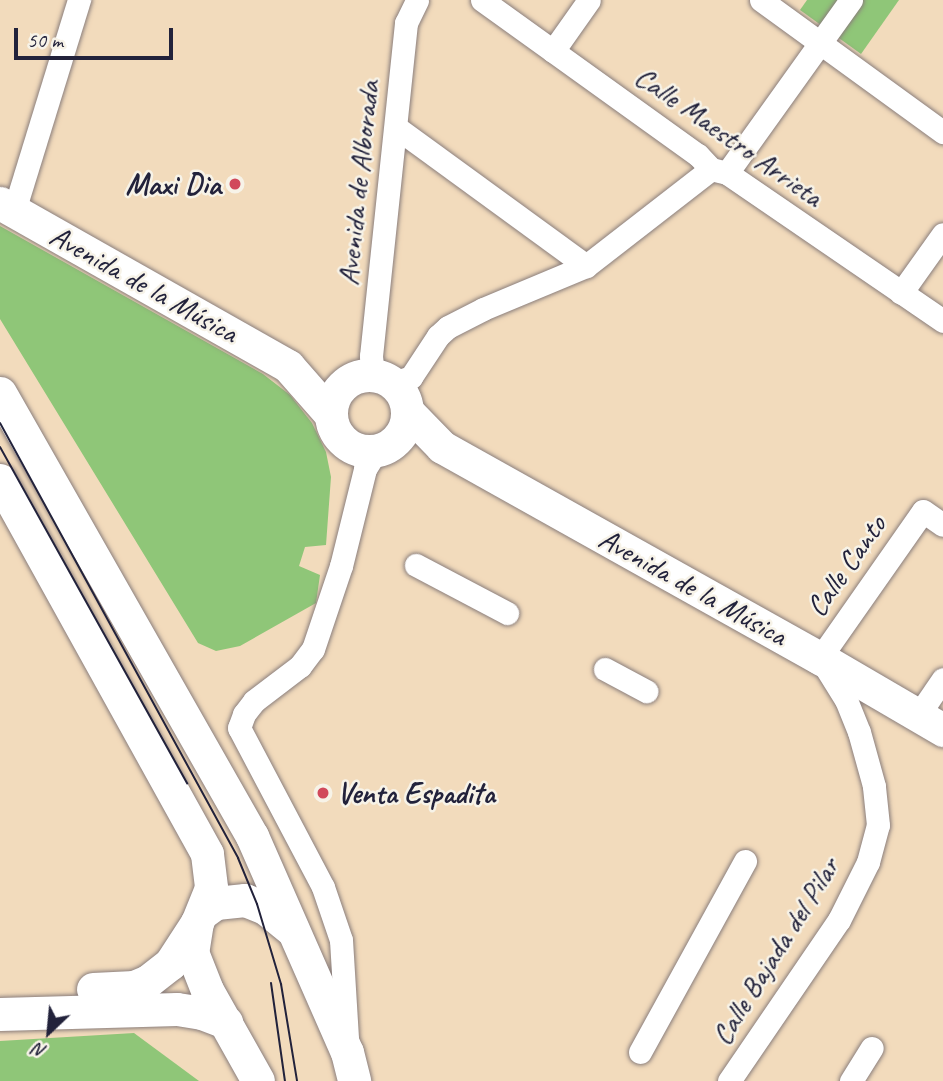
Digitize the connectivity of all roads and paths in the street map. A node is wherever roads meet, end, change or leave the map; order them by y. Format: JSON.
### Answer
{"nodes":[{"id":1,"x":79,"y":0,"type":"edge"},
{"id":2,"x":417,"y":0,"type":"edge"},
{"id":3,"x":482,"y":0,"type":"edge"},
{"id":4,"x":589,"y":0,"type":"edge"},
{"id":5,"x":761,"y":0,"type":"edge"},
{"id":6,"x":850,"y":0,"type":"edge"},
{"id":7,"x":820,"y":43,"type":"junction"},
{"id":8,"x":553,"y":51,"type":"junction"},
{"id":9,"x":397,"y":128,"type":"junction"},
{"id":10,"x":943,"y":132,"type":"edge"},
{"id":11,"x":719,"y":171,"type":"junction"},
{"id":12,"x":7,"y":207,"type":"edge"},
{"id":13,"x":943,"y":234,"type":"edge"},
{"id":14,"x":586,"y":266,"type":"junction"},
{"id":15,"x":901,"y":293,"type":"junction"},
{"id":16,"x":943,"y":321,"type":"edge"},
{"id":17,"x":288,"y":366,"type":"junction"},
{"id":18,"x":0,"y":393,"type":"edge"},
{"id":19,"x":383,"y":406,"type":"junction"},
{"id":20,"x":331,"y":415,"type":"junction"},
{"id":21,"x":0,"y":480,"type":"edge"},
{"id":22,"x":943,"y":525,"type":"edge"},
{"id":23,"x":415,"y":565,"type":"dead end"},
{"id":24,"x":507,"y":614,"type":"dead end"},
{"id":25,"x":820,"y":658,"type":"junction"},
{"id":26,"x":605,"y":669,"type":"dead end"},
{"id":27,"x":943,"y":679,"type":"edge"},
{"id":28,"x":646,"y":691,"type":"dead end"},
{"id":29,"x":920,"y":716,"type":"edge"},
{"id":30,"x":859,"y":732,"type":"junction"},
{"id":31,"x":745,"y":861,"type":"dead end"},
{"id":32,"x":199,"y":918,"type":"junction"},
{"id":33,"x":295,"y":932,"type":"junction"},
{"id":34,"x":0,"y":994,"type":"edge"},
{"id":35,"x":0,"y":1014,"type":"edge"},
{"id":36,"x":226,"y":1022,"type":"junction"},
{"id":37,"x":872,"y":1048,"type":"dead end"},
{"id":38,"x":640,"y":1052,"type":"dead end"},
{"id":39,"x":350,"y":1063,"type":"edge"},
{"id":40,"x":258,"y":1081,"type":"edge"},
{"id":41,"x":377,"y":1081,"type":"edge"},
{"id":42,"x":729,"y":1081,"type":"edge"},
{"id":43,"x":851,"y":1081,"type":"edge"}],
"edges":[{"from":1,"to":12,"type":"street"},
{"from":2,"to":9,"type":"street","name":"Avenida de Alborada"},
{"from":3,"to":8,"type":"street","name":"Calle Maestro Arrieta"},
{"from":4,"to":8,"type":"street"},
{"from":5,"to":7,"type":"street"},
{"from":6,"to":7,"type":"street"},
{"from":7,"to":10,"type":"street"},
{"from":7,"to":11,"type":"street"},
{"from":8,"to":11,"type":"street","name":"Calle Maestro Arrieta"},
{"from":9,"to":14,"type":"street"},
{"from":9,"to":19,"type":"street","name":"Avenida de Alborada"},
{"from":11,"to":14,"type":"street"},
{"from":11,"to":15,"type":"street","name":"Calle Maestro Arrieta"},
{"from":12,"to":17,"type":"main road","name":"Avenida de la Música"},
{"from":13,"to":15,"type":"street"},
{"from":14,"to":19,"type":"street"},
{"from":15,"to":16,"type":"street","name":"Calle Maestro Arrieta"},
{"from":17,"to":19,"type":"main road","name":"Avenida de la Música"},
{"from":17,"to":20,"type":"main road","name":"Avenida de la Música"},
{"from":18,"to":33,"type":"main road"},
{"from":19,"to":20,"type":"main road"},
{"from":19,"to":20,"type":"main road","name":"Avenida de la Música"},
{"from":19,"to":25,"type":"main road","name":"Avenida de la Música"},
{"from":19,"to":39,"type":"street"},
{"from":21,"to":32,"type":"main road"},
{"from":22,"to":25,"type":"street","name":"Calle Canto"},
{"from":23,"to":24,"type":"street"},
{"from":25,"to":29,"type":"main road","name":"Avenida de la Música"},
{"from":25,"to":30,"type":"street","name":"Calle Bajada del Pilar"},
{"from":26,"to":28,"type":"street"},
{"from":27,"to":29,"type":"street"},
{"from":29,"to":30,"type":"street"},
{"from":30,"to":42,"type":"street","name":"Calle Bajada del Pilar"},
{"from":31,"to":38,"type":"street"},
{"from":32,"to":33,"type":"main road"},
{"from":32,"to":34,"type":"main road"},
{"from":32,"to":36,"type":"main road"},
{"from":33,"to":39,"type":"main road"},
{"from":35,"to":36,"type":"main road"},
{"from":36,"to":40,"type":"main road"},
{"from":37,"to":43,"type":"street"},
{"from":39,"to":41,"type":"main road"}]}
